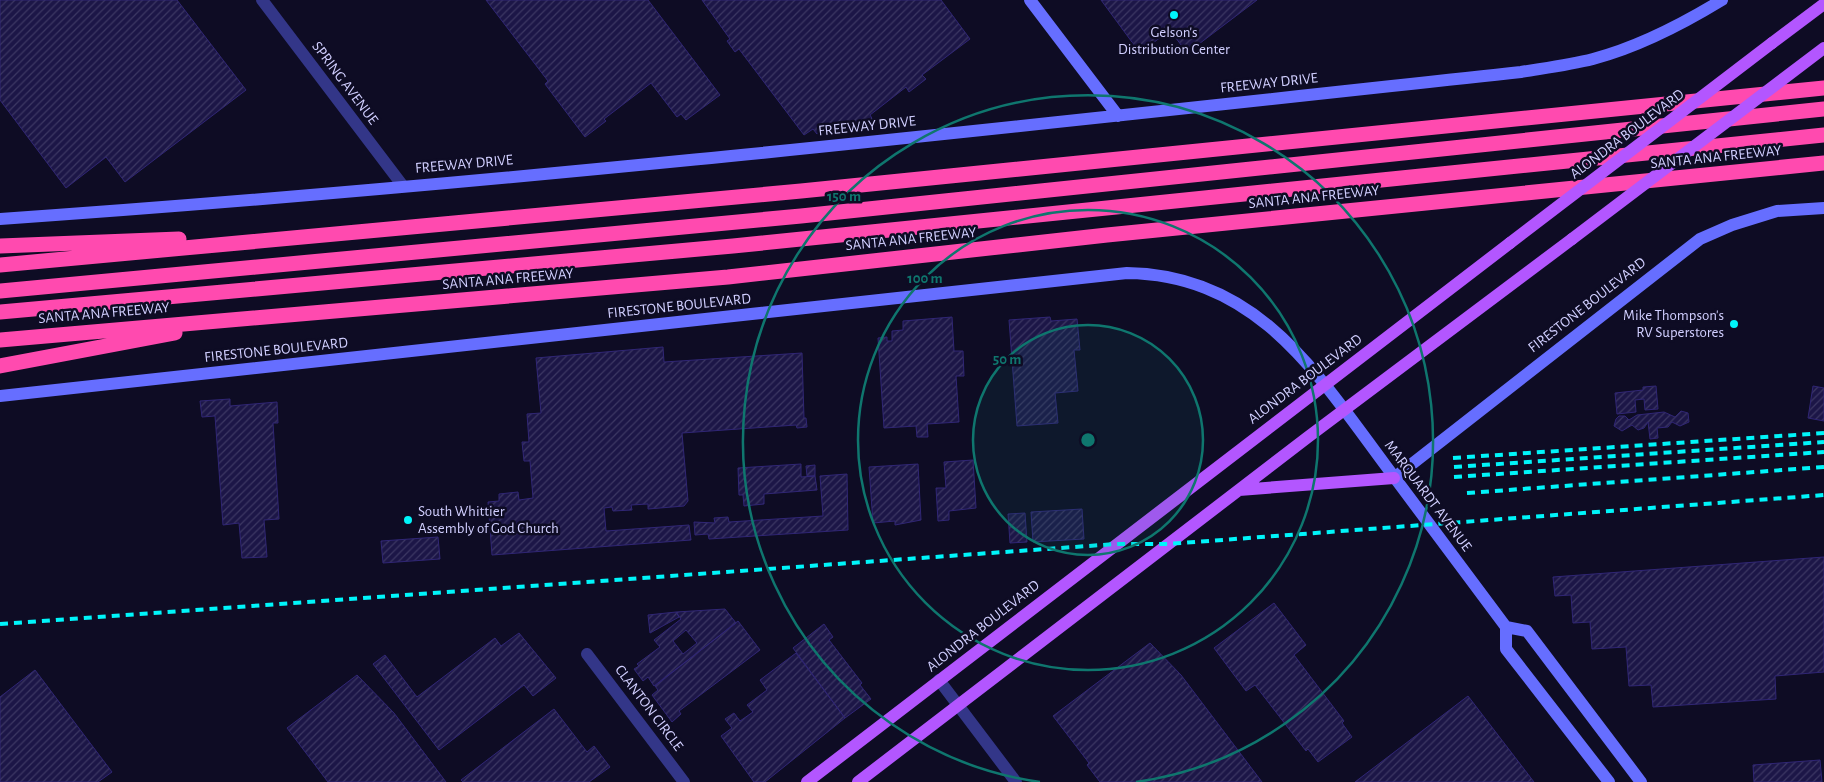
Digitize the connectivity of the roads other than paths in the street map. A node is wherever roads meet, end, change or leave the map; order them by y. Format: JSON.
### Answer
{"nodes":[{"id":1,"x":262,"y":0,"type":"edge"},
{"id":2,"x":1030,"y":0,"type":"edge"},
{"id":3,"x":1722,"y":0,"type":"edge"},
{"id":4,"x":1824,"y":4,"type":"edge"},
{"id":5,"x":1824,"y":48,"type":"edge"},
{"id":6,"x":1824,"y":88,"type":"edge"},
{"id":7,"x":1824,"y":109,"type":"edge"},
{"id":8,"x":1118,"y":116,"type":"junction"},
{"id":9,"x":1824,"y":136,"type":"edge"},
{"id":10,"x":1824,"y":163,"type":"edge"},
{"id":11,"x":403,"y":186,"type":"junction"},
{"id":12,"x":1824,"y":208,"type":"edge"},
{"id":13,"x":0,"y":219,"type":"edge"},
{"id":14,"x":308,"y":236,"type":"junction"},
{"id":15,"x":0,"y":246,"type":"edge"},
{"id":16,"x":0,"y":265,"type":"edge"},
{"id":17,"x":0,"y":291,"type":"edge"},
{"id":18,"x":0,"y":312,"type":"edge"},
{"id":19,"x":253,"y":318,"type":"junction"},
{"id":20,"x":0,"y":340,"type":"edge"},
{"id":21,"x":0,"y":366,"type":"edge"},
{"id":22,"x":1324,"y":384,"type":"junction"},
{"id":23,"x":0,"y":396,"type":"edge"},
{"id":24,"x":1344,"y":410,"type":"junction"},
{"id":25,"x":1394,"y":478,"type":"junction"},
{"id":26,"x":1239,"y":490,"type":"junction"},
{"id":27,"x":1506,"y":627,"type":"junction"},
{"id":28,"x":587,"y":654,"type":"dead end"},
{"id":29,"x":939,"y":680,"type":"junction"},
{"id":30,"x":958,"y":705,"type":"junction"},
{"id":31,"x":684,"y":782,"type":"edge"},
{"id":32,"x":806,"y":782,"type":"edge"},
{"id":33,"x":858,"y":782,"type":"edge"},
{"id":34,"x":1016,"y":782,"type":"edge"},
{"id":35,"x":1609,"y":782,"type":"edge"},
{"id":36,"x":1641,"y":782,"type":"edge"}],
"edges":[{"from":1,"to":11,"type":"street","name":"SPRING AVENUE"},
{"from":2,"to":8,"type":"street"},
{"from":3,"to":8,"type":"street","name":"FREEWAY DRIVE"},
{"from":4,"to":22,"type":"main road","name":"ALONDRA BOULEVARD","bridge":true},
{"from":5,"to":24,"type":"main road","bridge":true},
{"from":6,"to":14,"type":"highway"},
{"from":7,"to":17,"type":"highway"},
{"from":8,"to":11,"type":"street","name":"FREEWAY DRIVE"},
{"from":9,"to":18,"type":"highway"},
{"from":10,"to":19,"type":"highway","name":"SANTA ANA FREEWAY"},
{"from":11,"to":13,"type":"street","name":"FREEWAY DRIVE"},
{"from":12,"to":25,"type":"street","name":"FIRESTONE BOULEVARD"},
{"from":14,"to":15,"type":"highway"},
{"from":14,"to":16,"type":"highway"},
{"from":19,"to":20,"type":"highway","name":"SANTA ANA FREEWAY"},
{"from":19,"to":21,"type":"highway"},
{"from":22,"to":23,"type":"street","name":"FIRESTONE BOULEVARD"},
{"from":22,"to":24,"type":"street","name":"MARQUARDT AVENUE"},
{"from":22,"to":29,"type":"main road","name":"ALONDRA BOULEVARD"},
{"from":24,"to":25,"type":"street","name":"MARQUARDT AVENUE"},
{"from":24,"to":26,"type":"main road"},
{"from":25,"to":26,"type":"main road"},
{"from":25,"to":27,"type":"street","name":"MARQUARDT AVENUE"},
{"from":26,"to":30,"type":"main road"},
{"from":27,"to":35,"type":"street"},
{"from":27,"to":36,"type":"street"},
{"from":28,"to":31,"type":"street","name":"CLANTON CIRCLE"},
{"from":29,"to":30,"type":"street"},
{"from":29,"to":32,"type":"main road","name":"ALONDRA BOULEVARD"},
{"from":30,"to":33,"type":"main road"},
{"from":30,"to":34,"type":"street"}]}
